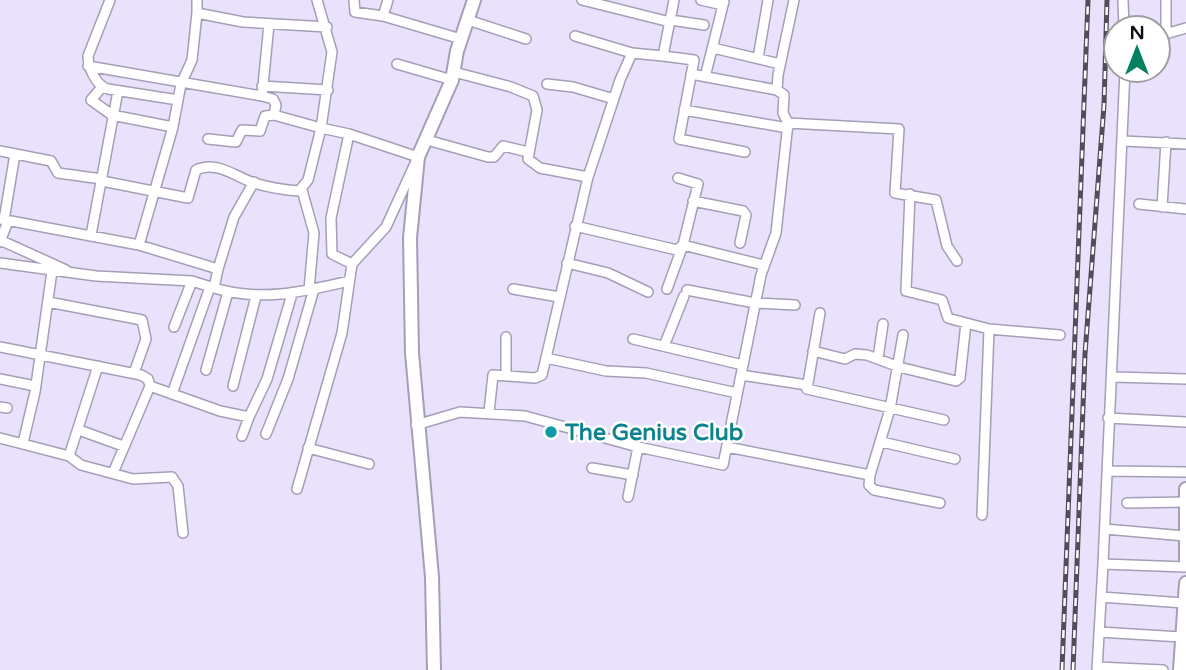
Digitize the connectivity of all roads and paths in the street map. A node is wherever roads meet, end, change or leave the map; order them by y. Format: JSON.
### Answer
{"nodes":[{"id":1,"x":110,"y":0,"type":"edge"},
{"id":2,"x":197,"y":0,"type":"edge"},
{"id":3,"x":317,"y":0,"type":"edge"},
{"id":4,"x":354,"y":0,"type":"edge"},
{"id":5,"x":388,"y":0,"type":"edge"},
{"id":6,"x":474,"y":0,"type":"edge"},
{"id":7,"x":582,"y":0,"type":"edge"},
{"id":8,"x":674,"y":0,"type":"edge"},
{"id":9,"x":701,"y":0,"type":"edge"},
{"id":10,"x":768,"y":0,"type":"edge"},
{"id":11,"x":794,"y":0,"type":"edge"},
{"id":12,"x":724,"y":3,"type":"edge"},
{"id":13,"x":197,"y":13,"type":"junction"},
{"id":14,"x":383,"y":16,"type":"junction"},
{"id":15,"x":468,"y":20,"type":"junction"},
{"id":16,"x":670,"y":21,"type":"junction"},
{"id":17,"x":269,"y":24,"type":"junction"},
{"id":18,"x":704,"y":25,"type":"dead end"},
{"id":19,"x":327,"y":27,"type":"junction"},
{"id":20,"x":575,"y":36,"type":"dead end"},
{"id":21,"x":526,"y":38,"type":"dead end"},
{"id":22,"x":461,"y":39,"type":"junction"},
{"id":23,"x":713,"y":48,"type":"junction"},
{"id":24,"x":632,"y":53,"type":"junction"},
{"id":25,"x":663,"y":56,"type":"junction"},
{"id":26,"x":758,"y":58,"type":"junction"},
{"id":27,"x":397,"y":64,"type":"dead end"},
{"id":28,"x":780,"y":64,"type":"junction"},
{"id":29,"x":88,"y":66,"type":"junction"},
{"id":30,"x":691,"y":74,"type":"junction"},
{"id":31,"x":453,"y":76,"type":"junction"},
{"id":32,"x":705,"y":77,"type":"junction"},
{"id":33,"x":181,"y":84,"type":"junction"},
{"id":34,"x":547,"y":84,"type":"dead end"},
{"id":35,"x":1125,"y":84,"type":"edge"},
{"id":36,"x":102,"y":87,"type":"junction"},
{"id":37,"x":328,"y":90,"type":"junction"},
{"id":38,"x":777,"y":90,"type":"junction"},
{"id":39,"x":118,"y":91,"type":"junction"},
{"id":40,"x":262,"y":91,"type":"junction"},
{"id":41,"x":614,"y":99,"type":"junction"},
{"id":42,"x":178,"y":100,"type":"junction"},
{"id":43,"x":684,"y":110,"type":"junction"},
{"id":44,"x":112,"y":115,"type":"junction"},
{"id":45,"x":275,"y":115,"type":"junction"},
{"id":46,"x":788,"y":125,"type":"junction"},
{"id":47,"x":173,"y":127,"type":"junction"},
{"id":48,"x":321,"y":128,"type":"junction"},
{"id":49,"x":349,"y":134,"type":"junction"},
{"id":50,"x":208,"y":139,"type":"dead end"},
{"id":51,"x":427,"y":140,"type":"junction"},
{"id":52,"x":1123,"y":141,"type":"junction"},
{"id":53,"x":1166,"y":142,"type":"junction"},
{"id":54,"x":1186,"y":144,"type":"edge"},
{"id":55,"x":0,"y":151,"type":"edge"},
{"id":56,"x":528,"y":152,"type":"junction"},
{"id":57,"x":746,"y":152,"type":"dead end"},
{"id":58,"x":15,"y":154,"type":"junction"},
{"id":59,"x":418,"y":157,"type":"junction"},
{"id":60,"x":589,"y":177,"type":"junction"},
{"id":61,"x":678,"y":178,"type":"dead end"},
{"id":62,"x":102,"y":180,"type":"junction"},
{"id":63,"x":254,"y":183,"type":"junction"},
{"id":64,"x":302,"y":190,"type":"junction"},
{"id":65,"x":153,"y":191,"type":"junction"},
{"id":66,"x":910,"y":194,"type":"junction"},
{"id":67,"x":692,"y":201,"type":"junction"},
{"id":68,"x":1139,"y":205,"type":"dead end"},
{"id":69,"x":1162,"y":207,"type":"junction"},
{"id":70,"x":1186,"y":209,"type":"edge"},
{"id":71,"x":4,"y":220,"type":"edge"},
{"id":72,"x":575,"y":226,"type":"junction"},
{"id":73,"x":90,"y":234,"type":"junction"},
{"id":74,"x":0,"y":241,"type":"edge"},
{"id":75,"x":740,"y":243,"type":"dead end"},
{"id":76,"x":139,"y":245,"type":"junction"},
{"id":77,"x":682,"y":245,"type":"junction"},
{"id":78,"x":957,"y":261,"type":"dead end"},
{"id":79,"x":567,"y":263,"type":"junction"},
{"id":80,"x":0,"y":264,"type":"edge"},
{"id":81,"x":352,"y":264,"type":"junction"},
{"id":82,"x":763,"y":265,"type":"junction"},
{"id":83,"x":218,"y":269,"type":"junction"},
{"id":84,"x":52,"y":271,"type":"junction"},
{"id":85,"x":72,"y":272,"type":"junction"},
{"id":86,"x":192,"y":281,"type":"junction"},
{"id":87,"x":349,"y":281,"type":"junction"},
{"id":88,"x":212,"y":288,"type":"junction"},
{"id":89,"x":513,"y":289,"type":"dead end"},
{"id":90,"x":667,"y":289,"type":"dead end"},
{"id":91,"x":311,"y":290,"type":"junction"},
{"id":92,"x":228,"y":292,"type":"junction"},
{"id":93,"x":648,"y":292,"type":"dead end"},
{"id":94,"x":292,"y":294,"type":"junction"},
{"id":95,"x":256,"y":296,"type":"junction"},
{"id":96,"x":559,"y":297,"type":"junction"},
{"id":97,"x":48,"y":302,"type":"junction"},
{"id":98,"x":755,"y":303,"type":"junction"},
{"id":99,"x":795,"y":305,"type":"dead end"},
{"id":100,"x":820,"y":313,"type":"dead end"},
{"id":101,"x":966,"y":323,"type":"junction"},
{"id":102,"x":883,"y":324,"type":"dead end"},
{"id":103,"x":174,"y":327,"type":"dead end"},
{"id":104,"x":989,"y":329,"type":"junction"},
{"id":105,"x":902,"y":335,"type":"dead end"},
{"id":106,"x":1060,"y":335,"type":"dead end"},
{"id":107,"x":506,"y":337,"type":"dead end"},
{"id":108,"x":633,"y":339,"type":"dead end"},
{"id":109,"x":664,"y":346,"type":"junction"},
{"id":110,"x":0,"y":347,"type":"edge"},
{"id":111,"x":813,"y":351,"type":"junction"},
{"id":112,"x":40,"y":354,"type":"junction"},
{"id":113,"x":546,"y":358,"type":"junction"},
{"id":114,"x":878,"y":358,"type":"junction"},
{"id":115,"x":97,"y":366,"type":"junction"},
{"id":116,"x":899,"y":367,"type":"junction"},
{"id":117,"x":206,"y":370,"type":"dead end"},
{"id":118,"x":742,"y":370,"type":"junction"},
{"id":119,"x":134,"y":373,"type":"junction"},
{"id":120,"x":506,"y":375,"type":"junction"},
{"id":121,"x":1113,"y":377,"type":"junction"},
{"id":122,"x":0,"y":379,"type":"edge"},
{"id":123,"x":1186,"y":379,"type":"edge"},
{"id":124,"x":807,"y":385,"type":"junction"},
{"id":125,"x":36,"y":386,"type":"junction"},
{"id":126,"x":150,"y":386,"type":"junction"},
{"id":127,"x":233,"y":386,"type":"dead end"},
{"id":128,"x":737,"y":393,"type":"junction"},
{"id":129,"x":172,"y":394,"type":"junction"},
{"id":130,"x":890,"y":409,"type":"junction"},
{"id":131,"x":489,"y":412,"type":"junction"},
{"id":132,"x":249,"y":417,"type":"junction"},
{"id":133,"x":1108,"y":418,"type":"junction"},
{"id":134,"x":944,"y":420,"type":"dead end"},
{"id":135,"x":1186,"y":422,"type":"edge"},
{"id":136,"x":416,"y":425,"type":"junction"},
{"id":137,"x":79,"y":430,"type":"junction"},
{"id":138,"x":266,"y":434,"type":"dead end"},
{"id":139,"x":242,"y":436,"type":"dead end"},
{"id":140,"x":0,"y":438,"type":"edge"},
{"id":141,"x":882,"y":442,"type":"junction"},
{"id":142,"x":23,"y":443,"type":"junction"},
{"id":143,"x":123,"y":446,"type":"junction"},
{"id":144,"x":638,"y":447,"type":"junction"},
{"id":145,"x":727,"y":447,"type":"junction"},
{"id":146,"x":309,"y":448,"type":"junction"},
{"id":147,"x":69,"y":456,"type":"junction"},
{"id":148,"x":955,"y":459,"type":"dead end"},
{"id":149,"x":369,"y":464,"type":"dead end"},
{"id":150,"x":592,"y":468,"type":"dead end"},
{"id":151,"x":1107,"y":471,"type":"junction"},
{"id":152,"x":1186,"y":472,"type":"edge"},
{"id":153,"x":113,"y":473,"type":"junction"},
{"id":154,"x":633,"y":475,"type":"junction"},
{"id":155,"x":870,"y":475,"type":"junction"},
{"id":156,"x":297,"y":489,"type":"dead end"},
{"id":157,"x":1186,"y":489,"type":"edge"},
{"id":158,"x":628,"y":497,"type":"dead end"},
{"id":159,"x":1186,"y":502,"type":"edge"},
{"id":160,"x":940,"y":503,"type":"dead end"},
{"id":161,"x":1127,"y":503,"type":"dead end"},
{"id":162,"x":982,"y":515,"type":"dead end"},
{"id":163,"x":1105,"y":529,"type":"junction"},
{"id":164,"x":183,"y":533,"type":"dead end"},
{"id":165,"x":1185,"y":536,"type":"edge"},
{"id":166,"x":1186,"y":555,"type":"edge"},
{"id":167,"x":1103,"y":564,"type":"junction"},
{"id":168,"x":1186,"y":565,"type":"edge"},
{"id":169,"x":1186,"y":583,"type":"edge"},
{"id":170,"x":1101,"y":597,"type":"junction"},
{"id":171,"x":1184,"y":603,"type":"junction"},
{"id":172,"x":1184,"y":622,"type":"edge"},
{"id":173,"x":1099,"y":632,"type":"junction"},
{"id":174,"x":1181,"y":637,"type":"junction"},
{"id":175,"x":1182,"y":666,"type":"edge"},
{"id":176,"x":1097,"y":668,"type":"edge"},
{"id":177,"x":434,"y":670,"type":"edge"},
{"id":178,"x":1163,"y":670,"type":"edge"}],
"edges":[{"from":1,"to":29,"type":"street"},
{"from":2,"to":13,"type":"street"},
{"from":3,"to":19,"type":"street"},
{"from":4,"to":14,"type":"street"},
{"from":5,"to":14,"type":"street"},
{"from":6,"to":15,"type":"street"},
{"from":7,"to":16,"type":"street"},
{"from":8,"to":16,"type":"street"},
{"from":9,"to":12,"type":"street"},
{"from":10,"to":26,"type":"street"},
{"from":11,"to":28,"type":"street"},
{"from":12,"to":23,"type":"street"},
{"from":13,"to":17,"type":"street"},
{"from":13,"to":33,"type":"street"},
{"from":14,"to":22,"type":"street"},
{"from":15,"to":21,"type":"street"},
{"from":15,"to":22,"type":"street"},
{"from":16,"to":18,"type":"street"},
{"from":16,"to":25,"type":"street"},
{"from":17,"to":19,"type":"street"},
{"from":17,"to":40,"type":"street"},
{"from":19,"to":37,"type":"street"},
{"from":20,"to":24,"type":"street"},
{"from":22,"to":31,"type":"street"},
{"from":23,"to":26,"type":"street"},
{"from":23,"to":32,"type":"street"},
{"from":24,"to":25,"type":"street"},
{"from":24,"to":41,"type":"street"},
{"from":25,"to":30,"type":"street"},
{"from":26,"to":28,"type":"street"},
{"from":27,"to":31,"type":"street"},
{"from":28,"to":38,"type":"street"},
{"from":29,"to":33,"type":"street"},
{"from":29,"to":36,"type":"street"},
{"from":30,"to":32,"type":"street"},
{"from":30,"to":43,"type":"street"},
{"from":31,"to":51,"type":"street"},
{"from":31,"to":56,"type":"street"},
{"from":32,"to":38,"type":"street"},
{"from":33,"to":40,"type":"street"},
{"from":33,"to":42,"type":"street"},
{"from":34,"to":41,"type":"street"},
{"from":35,"to":52,"type":"street"},
{"from":36,"to":39,"type":"street"},
{"from":36,"to":44,"type":"street"},
{"from":37,"to":40,"type":"street"},
{"from":37,"to":48,"type":"street"},
{"from":38,"to":46,"type":"street"},
{"from":39,"to":42,"type":"street"},
{"from":39,"to":44,"type":"street"},
{"from":40,"to":45,"type":"street"},
{"from":41,"to":60,"type":"street"},
{"from":42,"to":47,"type":"street"},
{"from":43,"to":46,"type":"street"},
{"from":43,"to":57,"type":"street"},
{"from":44,"to":47,"type":"street"},
{"from":44,"to":62,"type":"street"},
{"from":45,"to":48,"type":"street"},
{"from":45,"to":50,"type":"street"},
{"from":46,"to":66,"type":"street"},
{"from":46,"to":82,"type":"street"},
{"from":47,"to":65,"type":"street"},
{"from":48,"to":49,"type":"street"},
{"from":48,"to":64,"type":"street"},
{"from":49,"to":59,"type":"street"},
{"from":49,"to":81,"type":"street"},
{"from":51,"to":56,"type":"street"},
{"from":51,"to":59,"type":"street"},
{"from":52,"to":53,"type":"street"},
{"from":52,"to":121,"type":"street"},
{"from":53,"to":54,"type":"street"},
{"from":53,"to":69,"type":"street"},
{"from":55,"to":58,"type":"street"},
{"from":56,"to":60,"type":"street"},
{"from":58,"to":62,"type":"street"},
{"from":58,"to":71,"type":"street"},
{"from":59,"to":81,"type":"street"},
{"from":59,"to":136,"type":"street"},
{"from":60,"to":72,"type":"street"},
{"from":61,"to":67,"type":"street"},
{"from":62,"to":65,"type":"street"},
{"from":62,"to":73,"type":"street"},
{"from":63,"to":64,"type":"street"},
{"from":63,"to":65,"type":"street"},
{"from":63,"to":83,"type":"street"},
{"from":64,"to":91,"type":"street"},
{"from":65,"to":76,"type":"street"},
{"from":66,"to":78,"type":"street"},
{"from":66,"to":101,"type":"street"},
{"from":67,"to":75,"type":"street"},
{"from":67,"to":77,"type":"street"},
{"from":68,"to":69,"type":"street"},
{"from":69,"to":70,"type":"street"},
{"from":71,"to":73,"type":"street"},
{"from":71,"to":74,"type":"street"},
{"from":72,"to":77,"type":"street"},
{"from":72,"to":79,"type":"street"},
{"from":73,"to":76,"type":"street"},
{"from":74,"to":85,"type":"street"},
{"from":76,"to":83,"type":"street"},
{"from":77,"to":82,"type":"street"},
{"from":77,"to":90,"type":"street"},
{"from":79,"to":93,"type":"street"},
{"from":79,"to":96,"type":"street"},
{"from":80,"to":84,"type":"street"},
{"from":81,"to":87,"type":"street"},
{"from":82,"to":98,"type":"street"},
{"from":83,"to":88,"type":"street"},
{"from":84,"to":85,"type":"street"},
{"from":84,"to":97,"type":"street"},
{"from":85,"to":86,"type":"street"},
{"from":86,"to":88,"type":"street"},
{"from":86,"to":103,"type":"street"},
{"from":87,"to":91,"type":"street"},
{"from":87,"to":146,"type":"street"},
{"from":88,"to":92,"type":"street"},
{"from":88,"to":129,"type":"street"},
{"from":89,"to":96,"type":"street"},
{"from":91,"to":94,"type":"street"},
{"from":91,"to":138,"type":"street"},
{"from":92,"to":95,"type":"street"},
{"from":92,"to":117,"type":"street"},
{"from":94,"to":95,"type":"street"},
{"from":94,"to":132,"type":"street"},
{"from":95,"to":127,"type":"street"},
{"from":96,"to":113,"type":"street"},
{"from":97,"to":112,"type":"street"},
{"from":97,"to":119,"type":"street"},
{"from":98,"to":99,"type":"street"},
{"from":98,"to":109,"type":"street"},
{"from":98,"to":118,"type":"street"},
{"from":100,"to":111,"type":"street"},
{"from":101,"to":104,"type":"street"},
{"from":101,"to":116,"type":"street"},
{"from":102,"to":114,"type":"street"},
{"from":104,"to":106,"type":"street"},
{"from":104,"to":162,"type":"street"},
{"from":105,"to":116,"type":"street"},
{"from":107,"to":120,"type":"street"},
{"from":108,"to":109,"type":"street"},
{"from":109,"to":118,"type":"street"},
{"from":110,"to":112,"type":"street"},
{"from":111,"to":114,"type":"street"},
{"from":111,"to":124,"type":"street"},
{"from":112,"to":115,"type":"street"},
{"from":112,"to":125,"type":"street"},
{"from":113,"to":120,"type":"street"},
{"from":113,"to":128,"type":"street"},
{"from":114,"to":116,"type":"street"},
{"from":115,"to":119,"type":"street"},
{"from":115,"to":137,"type":"street"},
{"from":116,"to":130,"type":"street"},
{"from":118,"to":124,"type":"street"},
{"from":118,"to":128,"type":"street"},
{"from":119,"to":126,"type":"street"},
{"from":120,"to":131,"type":"street"},
{"from":121,"to":123,"type":"street"},
{"from":121,"to":133,"type":"street"},
{"from":122,"to":125,"type":"street"},
{"from":124,"to":130,"type":"street"},
{"from":125,"to":142,"type":"street"},
{"from":126,"to":129,"type":"street"},
{"from":126,"to":143,"type":"street"},
{"from":128,"to":145,"type":"street"},
{"from":129,"to":132,"type":"street"},
{"from":130,"to":134,"type":"street"},
{"from":130,"to":141,"type":"street"},
{"from":131,"to":136,"type":"street"},
{"from":131,"to":144,"type":"street"},
{"from":132,"to":139,"type":"street"},
{"from":133,"to":135,"type":"street"},
{"from":133,"to":151,"type":"street"},
{"from":136,"to":177,"type":"street"},
{"from":137,"to":143,"type":"street"},
{"from":137,"to":147,"type":"street"},
{"from":140,"to":142,"type":"street"},
{"from":141,"to":148,"type":"street"},
{"from":141,"to":155,"type":"street"},
{"from":142,"to":147,"type":"street"},
{"from":143,"to":153,"type":"street"},
{"from":144,"to":145,"type":"street"},
{"from":144,"to":154,"type":"street"},
{"from":145,"to":155,"type":"street"},
{"from":146,"to":149,"type":"street"},
{"from":146,"to":156,"type":"street"},
{"from":147,"to":153,"type":"street"},
{"from":150,"to":154,"type":"street"},
{"from":151,"to":152,"type":"street"},
{"from":151,"to":163,"type":"street"},
{"from":153,"to":164,"type":"street"},
{"from":154,"to":158,"type":"street"},
{"from":155,"to":160,"type":"street"},
{"from":157,"to":159,"type":"street"},
{"from":159,"to":161,"type":"street"},
{"from":159,"to":165,"type":"street"},
{"from":163,"to":165,"type":"street"},
{"from":163,"to":167,"type":"street"},
{"from":165,"to":166,"type":"street"},
{"from":166,"to":168,"type":"street"},
{"from":167,"to":168,"type":"street"},
{"from":167,"to":170,"type":"street"},
{"from":169,"to":171,"type":"street"},
{"from":170,"to":171,"type":"street"},
{"from":170,"to":173,"type":"street"},
{"from":171,"to":172,"type":"street"},
{"from":172,"to":174,"type":"street"},
{"from":173,"to":174,"type":"street"},
{"from":173,"to":176,"type":"street"},
{"from":174,"to":175,"type":"street"},
{"from":176,"to":178,"type":"street"}]}
